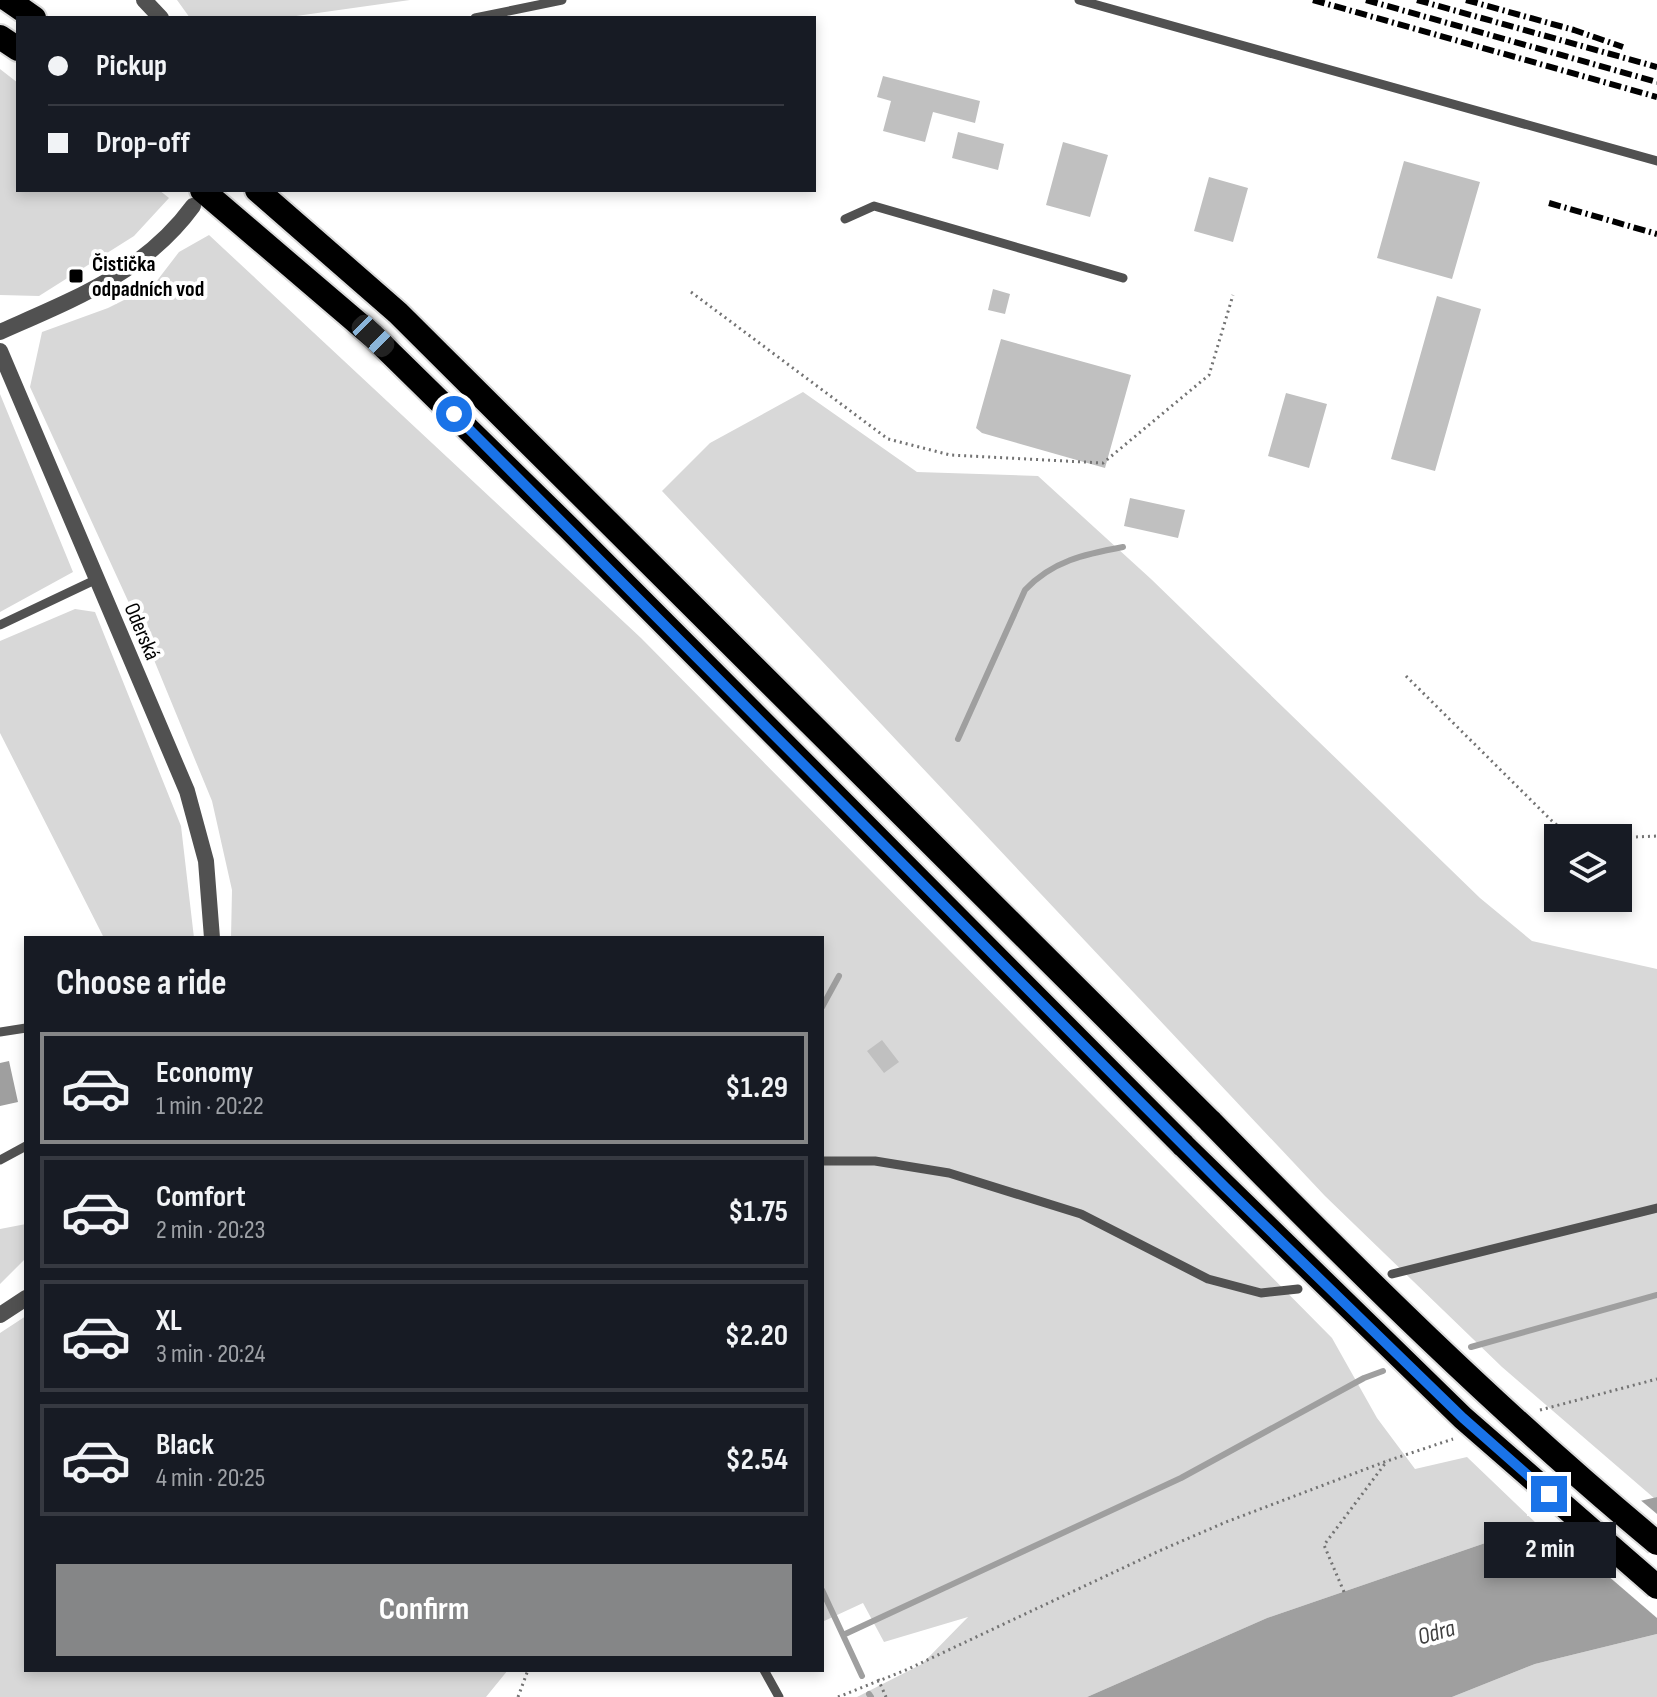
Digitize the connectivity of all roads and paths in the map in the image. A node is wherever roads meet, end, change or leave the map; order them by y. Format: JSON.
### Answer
{"nodes":[{"id":1,"x":8,"y":0,"type":"edge"},
{"id":2,"x":35,"y":0,"type":"edge"},
{"id":3,"x":144,"y":0,"type":"edge"},
{"id":4,"x":562,"y":0,"type":"edge"},
{"id":5,"x":1079,"y":0,"type":"edge"},
{"id":6,"x":31,"y":16,"type":"edge"},
{"id":7,"x":48,"y":16,"type":"edge"},
{"id":8,"x":159,"y":16,"type":"edge"},
{"id":9,"x":485,"y":16,"type":"edge"},
{"id":10,"x":1657,"y":161,"type":"edge"},
{"id":11,"x":259,"y":192,"type":"edge"},
{"id":12,"x":197,"y":198,"type":"edge"},
{"id":13,"x":845,"y":219,"type":"dead end"},
{"id":14,"x":1123,"y":278,"type":"dead end"},
{"id":15,"x":691,"y":292,"type":"dead end"},
{"id":16,"x":1233,"y":295,"type":"dead end"},
{"id":17,"x":0,"y":332,"type":"edge"},
{"id":18,"x":0,"y":351,"type":"edge"},
{"id":19,"x":97,"y":579,"type":"junction"},
{"id":20,"x":0,"y":625,"type":"edge"},
{"id":21,"x":1406,"y":676,"type":"dead end"},
{"id":22,"x":1556,"y":824,"type":"edge"},
{"id":23,"x":1657,"y":836,"type":"edge"},
{"id":24,"x":1632,"y":837,"type":"edge"},
{"id":25,"x":212,"y":936,"type":"edge"},
{"id":26,"x":24,"y":1028,"type":"edge"},
{"id":27,"x":0,"y":1032,"type":"edge"},
{"id":28,"x":24,"y":1147,"type":"edge"},
{"id":29,"x":0,"y":1160,"type":"edge"},
{"id":30,"x":824,"y":1161,"type":"edge"},
{"id":31,"x":1657,"y":1208,"type":"edge"},
{"id":32,"x":1392,"y":1274,"type":"dead end"},
{"id":33,"x":1298,"y":1289,"type":"dead end"},
{"id":34,"x":24,"y":1299,"type":"edge"},
{"id":35,"x":0,"y":1315,"type":"edge"},
{"id":36,"x":1657,"y":1379,"type":"edge"},
{"id":37,"x":1540,"y":1410,"type":"dead end"},
{"id":38,"x":1453,"y":1439,"type":"dead end"},
{"id":39,"x":1387,"y":1461,"type":"junction"},
{"id":40,"x":1657,"y":1543,"type":"edge"},
{"id":41,"x":1657,"y":1587,"type":"edge"},
{"id":42,"x":1344,"y":1592,"type":"dead end"},
{"id":43,"x":527,"y":1672,"type":"edge"},
{"id":44,"x":765,"y":1672,"type":"edge"},
{"id":45,"x":878,"y":1679,"type":"junction"},
{"id":46,"x":518,"y":1697,"type":"edge"},
{"id":47,"x":779,"y":1697,"type":"edge"},
{"id":48,"x":838,"y":1697,"type":"edge"},
{"id":49,"x":886,"y":1697,"type":"edge"}],
"edges":[{"from":1,"to":6,"type":"highway"},
{"from":2,"to":7,"type":"highway"},
{"from":3,"to":8,"type":"street"},
{"from":4,"to":9,"type":"lane"},
{"from":5,"to":10,"type":"lane"},
{"from":11,"to":40,"type":"highway","bridge":true},
{"from":12,"to":17,"type":"street"},
{"from":12,"to":41,"type":"highway","bridge":true},
{"from":13,"to":14,"type":"lane"},
{"from":15,"to":16,"type":"path"},
{"from":18,"to":19,"type":"street","name":"Oderská"},
{"from":19,"to":20,"type":"lane"},
{"from":19,"to":25,"type":"street","name":"Oderská"},
{"from":21,"to":22,"type":"path"},
{"from":23,"to":24,"type":"path"},
{"from":26,"to":27,"type":"lane"},
{"from":28,"to":29,"type":"lane"},
{"from":30,"to":33,"type":"lane"},
{"from":31,"to":32,"type":"lane"},
{"from":34,"to":35,"type":"street"},
{"from":36,"to":37,"type":"path"},
{"from":38,"to":39,"type":"path"},
{"from":39,"to":42,"type":"path"},
{"from":39,"to":45,"type":"path"},
{"from":43,"to":46,"type":"path"},
{"from":44,"to":47,"type":"lane"},
{"from":45,"to":48,"type":"path"},
{"from":45,"to":49,"type":"path"}]}
